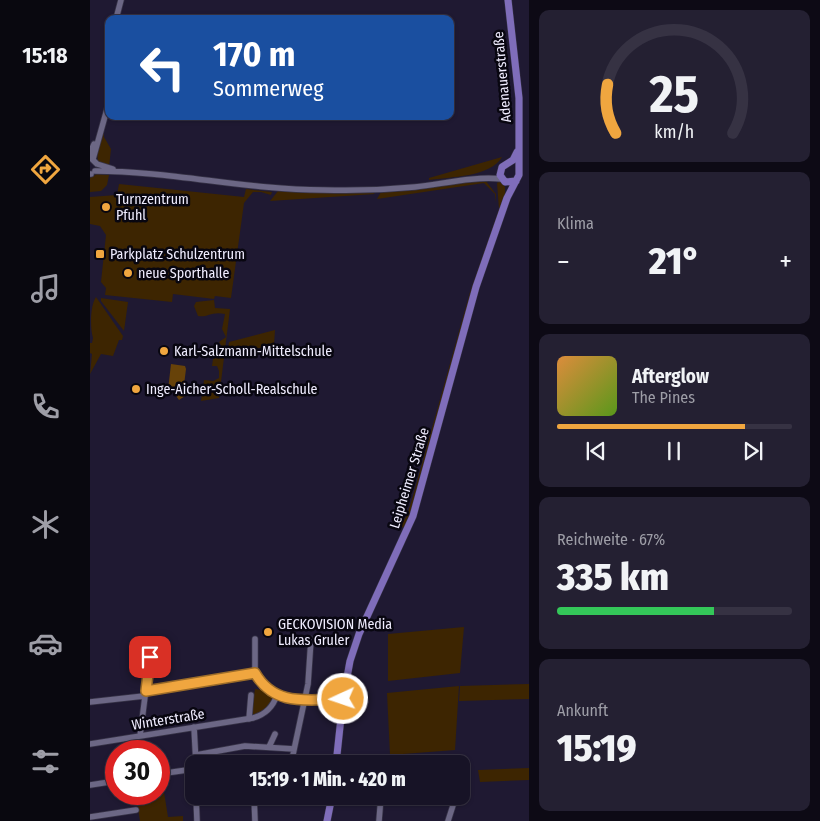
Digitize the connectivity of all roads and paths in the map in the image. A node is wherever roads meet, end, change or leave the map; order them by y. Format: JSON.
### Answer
{"nodes":[{"id":1,"x":118,"y":0,"type":"edge"},
{"id":2,"x":121,"y":0,"type":"edge"},
{"id":3,"x":508,"y":0,"type":"edge"},
{"id":4,"x":116,"y":15,"type":"edge"},
{"id":5,"x":117,"y":15,"type":"edge"},
{"id":6,"x":105,"y":116,"type":"edge"},
{"id":7,"x":517,"y":152,"type":"junction"},
{"id":8,"x":93,"y":158,"type":"edge"},
{"id":9,"x":509,"y":164,"type":"junction"},
{"id":10,"x":518,"y":168,"type":"junction"},
{"id":11,"x":500,"y":170,"type":"junction"},
{"id":12,"x":120,"y":171,"type":"junction"},
{"id":13,"x":91,"y":174,"type":"edge"},
{"id":14,"x":481,"y":178,"type":"junction"},
{"id":15,"x":504,"y":180,"type":"junction"},
{"id":16,"x":516,"y":181,"type":"junction"},
{"id":17,"x":507,"y":198,"type":"junction"},
{"id":18,"x":255,"y":639,"type":"dead end"},
{"id":19,"x":311,"y":639,"type":"dead end"},
{"id":20,"x":150,"y":657,"type":"dead end"},
{"id":21,"x":255,"y":673,"type":"junction"},
{"id":22,"x":145,"y":694,"type":"junction"},
{"id":23,"x":251,"y":695,"type":"dead end"},
{"id":24,"x":277,"y":696,"type":"junction"},
{"id":25,"x":343,"y":699,"type":"junction"},
{"id":26,"x":90,"y":702,"type":"edge"},
{"id":27,"x":304,"y":702,"type":"junction"},
{"id":28,"x":249,"y":719,"type":"junction"},
{"id":29,"x":194,"y":727,"type":"junction"},
{"id":30,"x":275,"y":734,"type":"dead end"},
{"id":31,"x":140,"y":736,"type":"junction"},
{"id":32,"x":130,"y":738,"type":"joint"},
{"id":33,"x":90,"y":744,"type":"edge"},
{"id":34,"x":269,"y":747,"type":"junction"},
{"id":35,"x":294,"y":749,"type":"junction"},
{"id":36,"x":196,"y":755,"type":"joint"},
{"id":37,"x":293,"y":755,"type":"edge"},
{"id":38,"x":337,"y":755,"type":"edge"},
{"id":39,"x":185,"y":770,"type":"edge"},
{"id":40,"x":170,"y":772,"type":"edge"},
{"id":41,"x":105,"y":783,"type":"edge"},
{"id":42,"x":90,"y":785,"type":"edge"},
{"id":43,"x":196,"y":805,"type":"edge"},
{"id":44,"x":255,"y":805,"type":"edge"},
{"id":45,"x":330,"y":805,"type":"edge"},
{"id":46,"x":380,"y":805,"type":"edge"},
{"id":47,"x":453,"y":805,"type":"edge"},
{"id":48,"x":136,"y":810,"type":"dead end"},
{"id":49,"x":90,"y":817,"type":"edge"},
{"id":50,"x":197,"y":821,"type":"edge"},
{"id":51,"x":256,"y":821,"type":"edge"},
{"id":52,"x":327,"y":821,"type":"edge"},
{"id":53,"x":379,"y":821,"type":"edge"},
{"id":54,"x":448,"y":821,"type":"edge"}],
"edges":[{"from":1,"to":4,"type":"street"},
{"from":2,"to":5,"type":"street"},
{"from":3,"to":7,"type":"main road","name":"Adenauerstraße"},
{"from":6,"to":8,"type":"street"},
{"from":7,"to":9,"type":"main road"},
{"from":7,"to":10,"type":"main road","name":"Adenauerstraße"},
{"from":8,"to":12,"type":"street"},
{"from":8,"to":13,"type":"street"},
{"from":9,"to":10,"type":"main road"},
{"from":9,"to":11,"type":"main road"},
{"from":10,"to":16,"type":"main road"},
{"from":11,"to":14,"type":"street"},
{"from":11,"to":15,"type":"main road"},
{"from":12,"to":13,"type":"street"},
{"from":12,"to":14,"type":"street"},
{"from":14,"to":15,"type":"street"},
{"from":15,"to":16,"type":"main road"},
{"from":15,"to":17,"type":"main road","name":"Leipheimer Straße"},
{"from":16,"to":17,"type":"main road","name":"Leipheimer Straße"},
{"from":17,"to":25,"type":"main road","name":"Leipheimer Straße"},
{"from":18,"to":21,"type":"street"},
{"from":19,"to":27,"type":"street"},
{"from":20,"to":22,"type":"street"},
{"from":21,"to":22,"type":"street"},
{"from":21,"to":24,"type":"street"},
{"from":22,"to":26,"type":"street"},
{"from":22,"to":31,"type":"street"},
{"from":23,"to":28,"type":"street"},
{"from":24,"to":27,"type":"street"},
{"from":24,"to":28,"type":"street","name":"Winterstraße"},
{"from":25,"to":27,"type":"street"},
{"from":25,"to":38,"type":"main road","name":"Leipheimer Straße"},
{"from":27,"to":35,"type":"street"},
{"from":28,"to":29,"type":"street","name":"Winterstraße"},
{"from":29,"to":31,"type":"street","name":"Winterstraße"},
{"from":29,"to":36,"type":"street"},
{"from":30,"to":34,"type":"street"},
{"from":31,"to":32,"type":"street","name":"Winterstraße"},
{"from":32,"to":33,"type":"street","name":"Winterstraße"},
{"from":34,"to":35,"type":"street"},
{"from":34,"to":36,"type":"street"},
{"from":35,"to":37,"type":"street"},
{"from":39,"to":40,"type":"street"},
{"from":41,"to":42,"type":"street"},
{"from":43,"to":50,"type":"street"},
{"from":44,"to":51,"type":"street"},
{"from":45,"to":52,"type":"main road"},
{"from":46,"to":53,"type":"street"},
{"from":47,"to":54,"type":"street"},
{"from":48,"to":49,"type":"street"}]}
